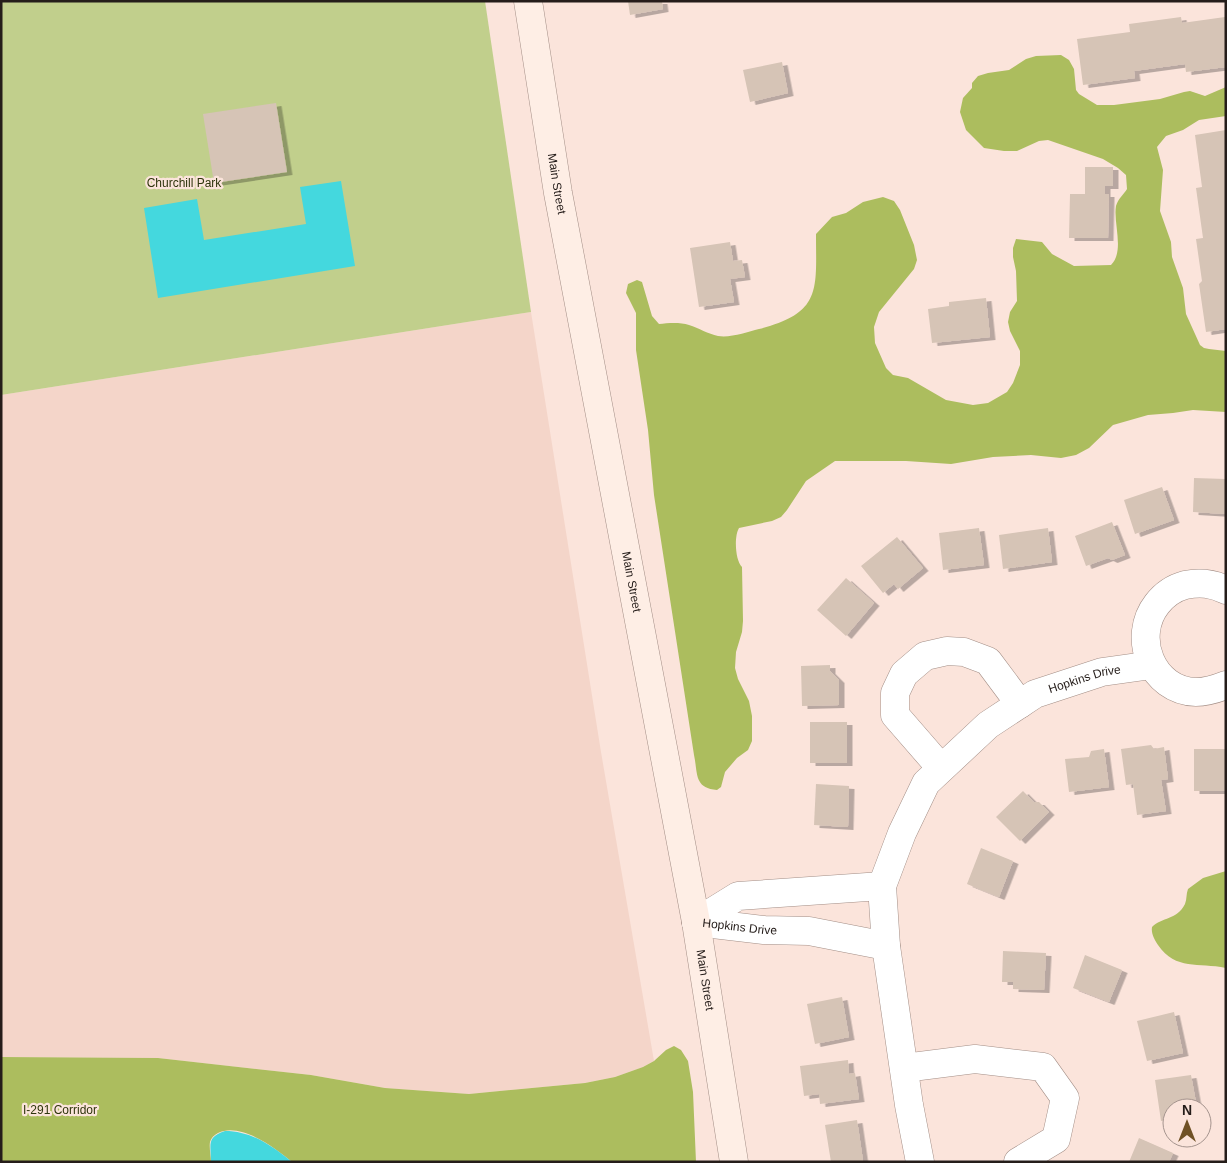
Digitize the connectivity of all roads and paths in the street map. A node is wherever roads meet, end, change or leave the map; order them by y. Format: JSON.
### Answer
{"nodes":[{"id":1,"x":528,"y":1,"type":"edge"},
{"id":2,"x":1226,"y":590,"type":"edge"},
{"id":3,"x":1152,"y":665,"type":"junction"},
{"id":4,"x":1226,"y":686,"type":"edge"},
{"id":5,"x":1020,"y":704,"type":"junction"},
{"id":6,"x":941,"y":768,"type":"junction"},
{"id":7,"x":882,"y":886,"type":"junction"},
{"id":8,"x":696,"y":922,"type":"junction"},
{"id":9,"x":886,"y":946,"type":"junction"},
{"id":10,"x":904,"y":1068,"type":"junction"},
{"id":11,"x":734,"y":1162,"type":"edge"},
{"id":12,"x":920,"y":1162,"type":"edge"},
{"id":13,"x":1018,"y":1162,"type":"edge"}],
"edges":[{"from":1,"to":8,"type":"main road","name":"Main Street"},
{"from":2,"to":3,"type":"street"},
{"from":3,"to":4,"type":"street"},
{"from":3,"to":5,"type":"street","name":"Hopkins Drive"},
{"from":5,"to":6,"type":"street","name":"Hopkins Drive"},
{"from":5,"to":6,"type":"street"},
{"from":6,"to":7,"type":"street","name":"Hopkins Drive"},
{"from":7,"to":8,"type":"street","name":"Hopkins Drive"},
{"from":7,"to":9,"type":"street","name":"Hopkins Drive"},
{"from":8,"to":9,"type":"street","name":"Hopkins Drive"},
{"from":8,"to":11,"type":"main road","name":"Main Street"},
{"from":9,"to":10,"type":"street","name":"Hopkins Drive"},
{"from":10,"to":12,"type":"street","name":"Hopkins Drive"},
{"from":10,"to":13,"type":"street"}]}
